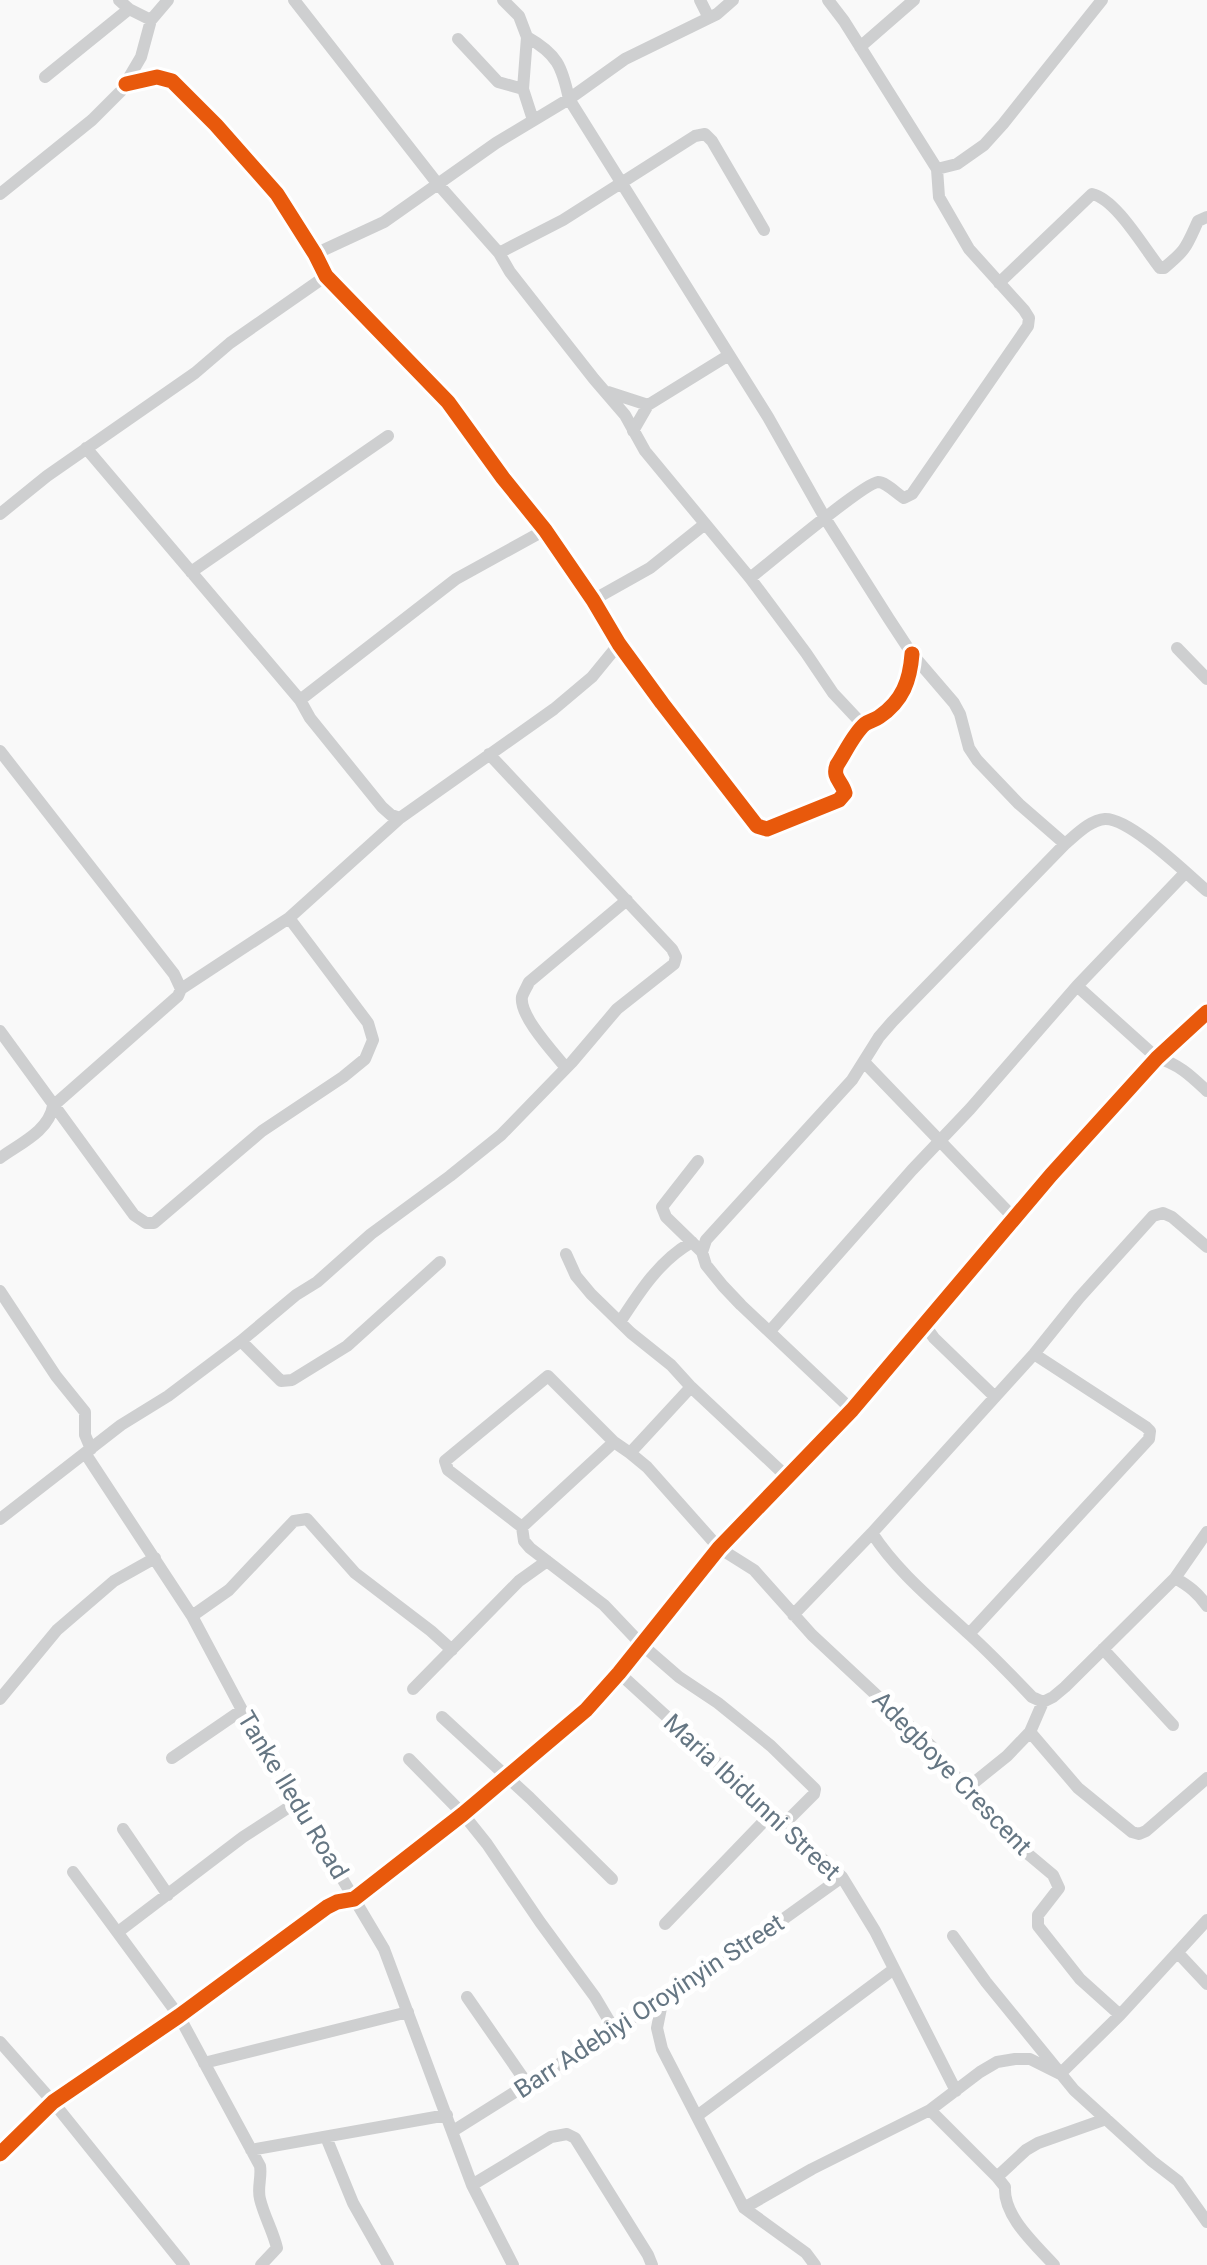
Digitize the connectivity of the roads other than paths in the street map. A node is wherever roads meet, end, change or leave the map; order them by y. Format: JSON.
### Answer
{"nodes":[{"id":1,"x":168,"y":0,"type":"edge"},
{"id":2,"x":294,"y":0,"type":"edge"},
{"id":3,"x":503,"y":0,"type":"edge"},
{"id":4,"x":700,"y":0,"type":"edge"},
{"id":5,"x":733,"y":0,"type":"edge"},
{"id":6,"x":828,"y":0,"type":"edge"},
{"id":7,"x":914,"y":0,"type":"edge"},
{"id":8,"x":1102,"y":0,"type":"edge"},
{"id":9,"x":124,"y":4,"type":"edge"},
{"id":10,"x":710,"y":18,"type":"junction"},
{"id":11,"x":152,"y":20,"type":"junction"},
{"id":12,"x":527,"y":37,"type":"junction"},
{"id":13,"x":458,"y":39,"type":"dead end"},
{"id":14,"x":860,"y":47,"type":"junction"},
{"id":15,"x":141,"y":57,"type":"junction"},
{"id":16,"x":45,"y":77,"type":"dead end"},
{"id":17,"x":156,"y":77,"type":"junction"},
{"id":18,"x":126,"y":84,"type":"junction"},
{"id":19,"x":523,"y":89,"type":"junction"},
{"id":20,"x":568,"y":99,"type":"junction"},
{"id":21,"x":533,"y":120,"type":"junction"},
{"id":22,"x":937,"y":169,"type":"junction"},
{"id":23,"x":436,"y":183,"type":"junction"},
{"id":24,"x":620,"y":184,"type":"junction"},
{"id":25,"x":0,"y":194,"type":"edge"},
{"id":26,"x":1207,"y":216,"type":"edge"},
{"id":27,"x":764,"y":230,"type":"dead end"},
{"id":28,"x":499,"y":253,"type":"junction"},
{"id":29,"x":315,"y":254,"type":"junction"},
{"id":30,"x":326,"y":276,"type":"junction"},
{"id":31,"x":999,"y":284,"type":"junction"},
{"id":32,"x":728,"y":354,"type":"junction"},
{"id":33,"x":606,"y":392,"type":"junction"},
{"id":34,"x":648,"y":405,"type":"junction"},
{"id":35,"x":633,"y":431,"type":"junction"},
{"id":36,"x":388,"y":436,"type":"dead end"},
{"id":37,"x":86,"y":448,"type":"junction"},
{"id":38,"x":0,"y":514,"type":"edge"},
{"id":39,"x":825,"y":518,"type":"junction"},
{"id":40,"x":705,"y":524,"type":"junction"},
{"id":41,"x":545,"y":530,"type":"junction"},
{"id":42,"x":191,"y":572,"type":"junction"},
{"id":43,"x":750,"y":578,"type":"junction"},
{"id":44,"x":593,"y":600,"type":"junction"},
{"id":45,"x":619,"y":644,"type":"junction"},
{"id":46,"x":1176,"y":648,"type":"dead end"},
{"id":47,"x":912,"y":654,"type":"junction"},
{"id":48,"x":1207,"y":680,"type":"edge"},
{"id":49,"x":300,"y":700,"type":"junction"},
{"id":50,"x":864,"y":725,"type":"junction"},
{"id":51,"x":0,"y":751,"type":"edge"},
{"id":52,"x":490,"y":754,"type":"junction"},
{"id":53,"x":400,"y":818,"type":"junction"},
{"id":54,"x":1065,"y":844,"type":"junction"},
{"id":55,"x":1184,"y":873,"type":"junction"},
{"id":56,"x":1207,"y":892,"type":"edge"},
{"id":57,"x":627,"y":900,"type":"junction"},
{"id":58,"x":290,"y":918,"type":"junction"},
{"id":59,"x":1077,"y":986,"type":"junction"},
{"id":60,"x":181,"y":989,"type":"junction"},
{"id":61,"x":1207,"y":1012,"type":"edge"},
{"id":62,"x":0,"y":1032,"type":"edge"},
{"id":63,"x":1158,"y":1058,"type":"junction"},
{"id":64,"x":864,"y":1062,"type":"junction"},
{"id":65,"x":566,"y":1068,"type":"junction"},
{"id":66,"x":1207,"y":1091,"type":"edge"},
{"id":67,"x":53,"y":1106,"type":"junction"},
{"id":68,"x":941,"y":1141,"type":"junction"},
{"id":69,"x":0,"y":1158,"type":"edge"},
{"id":70,"x":698,"y":1160,"type":"dead end"},
{"id":71,"x":1014,"y":1218,"type":"junction"},
{"id":72,"x":697,"y":1247,"type":"junction"},
{"id":73,"x":1207,"y":1247,"type":"edge"},
{"id":74,"x":566,"y":1254,"type":"dead end"},
{"id":75,"x":440,"y":1262,"type":"dead end"},
{"id":76,"x":0,"y":1291,"type":"edge"},
{"id":77,"x":620,"y":1322,"type":"junction"},
{"id":78,"x":924,"y":1324,"type":"junction"},
{"id":79,"x":770,"y":1331,"type":"junction"},
{"id":80,"x":240,"y":1341,"type":"junction"},
{"id":81,"x":1034,"y":1354,"type":"junction"},
{"id":82,"x":691,"y":1387,"type":"junction"},
{"id":83,"x":994,"y":1396,"type":"junction"},
{"id":84,"x":852,"y":1410,"type":"junction"},
{"id":85,"x":614,"y":1442,"type":"junction"},
{"id":86,"x":88,"y":1451,"type":"junction"},
{"id":87,"x":630,"y":1453,"type":"junction"},
{"id":88,"x":788,"y":1477,"type":"junction"},
{"id":89,"x":0,"y":1519,"type":"edge"},
{"id":90,"x":522,"y":1528,"type":"junction"},
{"id":91,"x":1207,"y":1532,"type":"edge"},
{"id":92,"x":872,"y":1533,"type":"junction"},
{"id":93,"x":719,"y":1548,"type":"junction"},
{"id":94,"x":155,"y":1558,"type":"junction"},
{"id":95,"x":547,"y":1561,"type":"junction"},
{"id":96,"x":1175,"y":1578,"type":"junction"},
{"id":97,"x":1207,"y":1606,"type":"edge"},
{"id":98,"x":793,"y":1615,"type":"junction"},
{"id":99,"x":192,"y":1616,"type":"junction"},
{"id":100,"x":970,"y":1634,"type":"junction"},
{"id":101,"x":641,"y":1644,"type":"junction"},
{"id":102,"x":1102,"y":1649,"type":"junction"},
{"id":103,"x":452,"y":1650,"type":"junction"},
{"id":104,"x":619,"y":1673,"type":"junction"},
{"id":105,"x":413,"y":1689,"type":"dead end"},
{"id":106,"x":0,"y":1699,"type":"edge"},
{"id":107,"x":1043,"y":1702,"type":"junction"},
{"id":108,"x":242,"y":1710,"type":"junction"},
{"id":109,"x":442,"y":1717,"type":"dead end"},
{"id":110,"x":1173,"y":1725,"type":"dead end"},
{"id":111,"x":1030,"y":1732,"type":"junction"},
{"id":112,"x":172,"y":1758,"type":"dead end"},
{"id":113,"x":409,"y":1760,"type":"dead end"},
{"id":114,"x":506,"y":1776,"type":"junction"},
{"id":115,"x":1207,"y":1778,"type":"edge"},
{"id":116,"x":966,"y":1788,"type":"junction"},
{"id":117,"x":297,"y":1802,"type":"junction"},
{"id":118,"x":464,"y":1814,"type":"junction"},
{"id":119,"x":771,"y":1814,"type":"junction"},
{"id":120,"x":783,"y":1825,"type":"junction"},
{"id":121,"x":122,"y":1829,"type":"dead end"},
{"id":122,"x":73,"y":1872,"type":"dead end"},
{"id":123,"x":842,"y":1877,"type":"junction"},
{"id":124,"x":612,"y":1879,"type":"dead end"},
{"id":125,"x":168,"y":1895,"type":"junction"},
{"id":126,"x":354,"y":1899,"type":"junction"},
{"id":127,"x":1207,"y":1920,"type":"edge"},
{"id":128,"x":665,"y":1924,"type":"dead end"},
{"id":129,"x":118,"y":1932,"type":"junction"},
{"id":130,"x":953,"y":1936,"type":"dead end"},
{"id":131,"x":1178,"y":1953,"type":"junction"},
{"id":132,"x":894,"y":1969,"type":"junction"},
{"id":133,"x":1207,"y":1984,"type":"edge"},
{"id":134,"x":466,"y":1998,"type":"dead end"},
{"id":135,"x":663,"y":1998,"type":"junction"},
{"id":136,"x":408,"y":2012,"type":"junction"},
{"id":137,"x":1120,"y":2015,"type":"junction"},
{"id":138,"x":179,"y":2016,"type":"junction"},
{"id":139,"x":614,"y":2029,"type":"junction"},
{"id":140,"x":0,"y":2042,"type":"edge"},
{"id":141,"x":204,"y":2063,"type":"junction"},
{"id":142,"x":1060,"y":2074,"type":"junction"},
{"id":143,"x":528,"y":2084,"type":"junction"},
{"id":144,"x":956,"y":2091,"type":"junction"},
{"id":145,"x":52,"y":2102,"type":"junction"},
{"id":146,"x":930,"y":2110,"type":"junction"},
{"id":147,"x":448,"y":2115,"type":"junction"},
{"id":148,"x":697,"y":2116,"type":"junction"},
{"id":149,"x":1106,"y":2119,"type":"junction"},
{"id":150,"x":453,"y":2131,"type":"junction"},
{"id":151,"x":326,"y":2137,"type":"junction"},
{"id":152,"x":251,"y":2150,"type":"junction"},
{"id":153,"x":0,"y":2154,"type":"edge"},
{"id":154,"x":997,"y":2177,"type":"junction"},
{"id":155,"x":472,"y":2185,"type":"junction"},
{"id":156,"x":744,"y":2208,"type":"junction"},
{"id":157,"x":1207,"y":2222,"type":"edge"},
{"id":158,"x":184,"y":2265,"type":"edge"},
{"id":159,"x":261,"y":2265,"type":"edge"},
{"id":160,"x":388,"y":2265,"type":"edge"},
{"id":161,"x":513,"y":2265,"type":"edge"},
{"id":162,"x":652,"y":2265,"type":"edge"},
{"id":163,"x":816,"y":2265,"type":"edge"},
{"id":164,"x":1054,"y":2265,"type":"edge"}],
"edges":[{"from":1,"to":11,"type":"street"},
{"from":2,"to":23,"type":"street"},
{"from":3,"to":12,"type":"street"},
{"from":4,"to":10,"type":"street"},
{"from":5,"to":10,"type":"street"},
{"from":6,"to":14,"type":"street"},
{"from":7,"to":14,"type":"street"},
{"from":8,"to":22,"type":"street"},
{"from":9,"to":11,"type":"street"},
{"from":9,"to":16,"type":"street"},
{"from":10,"to":20,"type":"street"},
{"from":11,"to":15,"type":"street"},
{"from":12,"to":19,"type":"street"},
{"from":12,"to":20,"type":"street"},
{"from":13,"to":19,"type":"street"},
{"from":14,"to":22,"type":"street"},
{"from":15,"to":17,"type":"street"},
{"from":15,"to":18,"type":"street"},
{"from":17,"to":18,"type":"street"},
{"from":17,"to":29,"type":"street"},
{"from":18,"to":25,"type":"street"},
{"from":19,"to":21,"type":"street"},
{"from":20,"to":21,"type":"street"},
{"from":20,"to":24,"type":"street"},
{"from":21,"to":23,"type":"street"},
{"from":22,"to":31,"type":"street"},
{"from":23,"to":28,"type":"street"},
{"from":23,"to":29,"type":"street"},
{"from":24,"to":27,"type":"street"},
{"from":24,"to":28,"type":"street"},
{"from":24,"to":32,"type":"street"},
{"from":26,"to":31,"type":"street"},
{"from":28,"to":33,"type":"street"},
{"from":29,"to":30,"type":"street"},
{"from":30,"to":37,"type":"street"},
{"from":30,"to":41,"type":"street"},
{"from":31,"to":39,"type":"street"},
{"from":32,"to":34,"type":"street"},
{"from":32,"to":39,"type":"street"},
{"from":33,"to":34,"type":"street"},
{"from":33,"to":35,"type":"street"},
{"from":34,"to":35,"type":"street"},
{"from":35,"to":40,"type":"street"},
{"from":36,"to":42,"type":"street"},
{"from":37,"to":38,"type":"street"},
{"from":37,"to":42,"type":"street"},
{"from":39,"to":43,"type":"street"},
{"from":39,"to":47,"type":"street"},
{"from":40,"to":43,"type":"street"},
{"from":40,"to":44,"type":"street"},
{"from":41,"to":44,"type":"street"},
{"from":41,"to":49,"type":"street"},
{"from":42,"to":49,"type":"street"},
{"from":43,"to":50,"type":"street"},
{"from":44,"to":45,"type":"street"},
{"from":45,"to":50,"type":"street"},
{"from":45,"to":52,"type":"street"},
{"from":46,"to":48,"type":"street"},
{"from":47,"to":50,"type":"street"},
{"from":47,"to":54,"type":"street"},
{"from":49,"to":53,"type":"street"},
{"from":51,"to":60,"type":"street"},
{"from":52,"to":53,"type":"street"},
{"from":52,"to":57,"type":"street"},
{"from":53,"to":58,"type":"street"},
{"from":54,"to":55,"type":"street"},
{"from":54,"to":64,"type":"street"},
{"from":55,"to":56,"type":"street"},
{"from":55,"to":59,"type":"street"},
{"from":57,"to":65,"type":"street"},
{"from":57,"to":65,"type":"street"},
{"from":58,"to":60,"type":"street"},
{"from":58,"to":67,"type":"street"},
{"from":59,"to":63,"type":"street"},
{"from":59,"to":68,"type":"street"},
{"from":60,"to":67,"type":"street"},
{"from":61,"to":63,"type":"street"},
{"from":62,"to":67,"type":"street"},
{"from":63,"to":66,"type":"street"},
{"from":63,"to":71,"type":"street"},
{"from":64,"to":68,"type":"street"},
{"from":64,"to":72,"type":"street"},
{"from":65,"to":80,"type":"street"},
{"from":67,"to":69,"type":"street"},
{"from":68,"to":71,"type":"street"},
{"from":68,"to":79,"type":"street"},
{"from":70,"to":72,"type":"street"},
{"from":71,"to":78,"type":"street"},
{"from":72,"to":77,"type":"street"},
{"from":72,"to":79,"type":"street"},
{"from":73,"to":81,"type":"street"},
{"from":74,"to":77,"type":"street"},
{"from":75,"to":80,"type":"street"},
{"from":76,"to":86,"type":"street","name":"Tanke Iledu Road"},
{"from":77,"to":82,"type":"street"},
{"from":78,"to":83,"type":"street"},
{"from":78,"to":84,"type":"street"},
{"from":79,"to":84,"type":"street"},
{"from":80,"to":86,"type":"street"},
{"from":81,"to":83,"type":"street"},
{"from":81,"to":100,"type":"street"},
{"from":82,"to":87,"type":"street"},
{"from":82,"to":88,"type":"street"},
{"from":83,"to":92,"type":"street"},
{"from":84,"to":88,"type":"street"},
{"from":85,"to":87,"type":"street","name":"Adegboye Crescent"},
{"from":85,"to":90,"type":"street"},
{"from":85,"to":90,"type":"street","name":"Adegboye Crescent"},
{"from":86,"to":89,"type":"street"},
{"from":86,"to":94,"type":"street","name":"Tanke Iledu Road"},
{"from":87,"to":93,"type":"street","name":"Adegboye Crescent"},
{"from":88,"to":93,"type":"street"},
{"from":90,"to":95,"type":"street"},
{"from":91,"to":96,"type":"street"},
{"from":92,"to":98,"type":"street"},
{"from":92,"to":100,"type":"street"},
{"from":93,"to":98,"type":"street","name":"Adegboye Crescent"},
{"from":93,"to":101,"type":"street"},
{"from":94,"to":99,"type":"street","name":"Tanke Iledu Road"},
{"from":94,"to":106,"type":"street"},
{"from":95,"to":101,"type":"street"},
{"from":95,"to":103,"type":"street"},
{"from":96,"to":97,"type":"street"},
{"from":96,"to":102,"type":"street"},
{"from":98,"to":116,"type":"street","name":"Adegboye Crescent"},
{"from":99,"to":103,"type":"street"},
{"from":99,"to":108,"type":"street","name":"Tanke Iledu Road"},
{"from":100,"to":107,"type":"street"},
{"from":101,"to":104,"type":"street"},
{"from":101,"to":120,"type":"street"},
{"from":102,"to":107,"type":"street"},
{"from":102,"to":110,"type":"street"},
{"from":103,"to":105,"type":"street"},
{"from":104,"to":114,"type":"street"},
{"from":104,"to":119,"type":"street","name":"Maria Ibidunni Street"},
{"from":107,"to":111,"type":"street"},
{"from":108,"to":112,"type":"street"},
{"from":108,"to":117,"type":"street","name":"Tanke Iledu Road"},
{"from":109,"to":114,"type":"street"},
{"from":111,"to":115,"type":"street"},
{"from":111,"to":116,"type":"street"},
{"from":113,"to":118,"type":"street"},
{"from":114,"to":118,"type":"street"},
{"from":114,"to":124,"type":"street"},
{"from":116,"to":137,"type":"street","name":"Adegboye Crescent"},
{"from":117,"to":125,"type":"street"},
{"from":117,"to":126,"type":"street","name":"Tanke Iledu Road"},
{"from":118,"to":126,"type":"street"},
{"from":118,"to":139,"type":"street"},
{"from":119,"to":120,"type":"street","name":"Maria Ibidunni Street"},
{"from":119,"to":128,"type":"street"},
{"from":120,"to":123,"type":"street","name":"Maria Ibidunni Street"},
{"from":121,"to":125,"type":"street"},
{"from":122,"to":129,"type":"street"},
{"from":123,"to":132,"type":"street","name":"Maria Ibidunni Street"},
{"from":123,"to":135,"type":"street","name":"Barr Adebiyi Oroyinyin Street"},
{"from":125,"to":129,"type":"street"},
{"from":126,"to":136,"type":"street","name":"Tanke Iledu Road"},
{"from":126,"to":138,"type":"street"},
{"from":127,"to":131,"type":"street"},
{"from":129,"to":138,"type":"street"},
{"from":130,"to":142,"type":"street"},
{"from":131,"to":133,"type":"street"},
{"from":131,"to":137,"type":"street"},
{"from":132,"to":144,"type":"street","name":"Maria Ibidunni Street"},
{"from":132,"to":148,"type":"street"},
{"from":134,"to":143,"type":"street"},
{"from":135,"to":139,"type":"street","name":"Barr Adebiyi Oroyinyin Street"},
{"from":135,"to":148,"type":"street"},
{"from":136,"to":141,"type":"street"},
{"from":136,"to":147,"type":"street","name":"Tanke Iledu Road"},
{"from":137,"to":142,"type":"street"},
{"from":138,"to":141,"type":"street"},
{"from":138,"to":145,"type":"street"},
{"from":139,"to":143,"type":"street","name":"Barr Adebiyi Oroyinyin Street"},
{"from":140,"to":145,"type":"street"},
{"from":141,"to":152,"type":"street"},
{"from":142,"to":144,"type":"street"},
{"from":142,"to":149,"type":"street"},
{"from":143,"to":150,"type":"street","name":"Barr Adebiyi Oroyinyin Street"},
{"from":144,"to":146,"type":"street"},
{"from":145,"to":153,"type":"street"},
{"from":145,"to":158,"type":"street"},
{"from":146,"to":154,"type":"street"},
{"from":146,"to":156,"type":"street"},
{"from":147,"to":150,"type":"street","name":"Tanke Iledu Road"},
{"from":147,"to":151,"type":"street"},
{"from":148,"to":156,"type":"street"},
{"from":149,"to":154,"type":"street"},
{"from":149,"to":157,"type":"street"},
{"from":150,"to":155,"type":"street","name":"Tanke Iledu Road"},
{"from":151,"to":152,"type":"street"},
{"from":151,"to":160,"type":"street"},
{"from":152,"to":159,"type":"street"},
{"from":154,"to":164,"type":"street"},
{"from":155,"to":161,"type":"street","name":"Tanke Iledu Road"},
{"from":155,"to":162,"type":"street"},
{"from":156,"to":163,"type":"street"}]}
